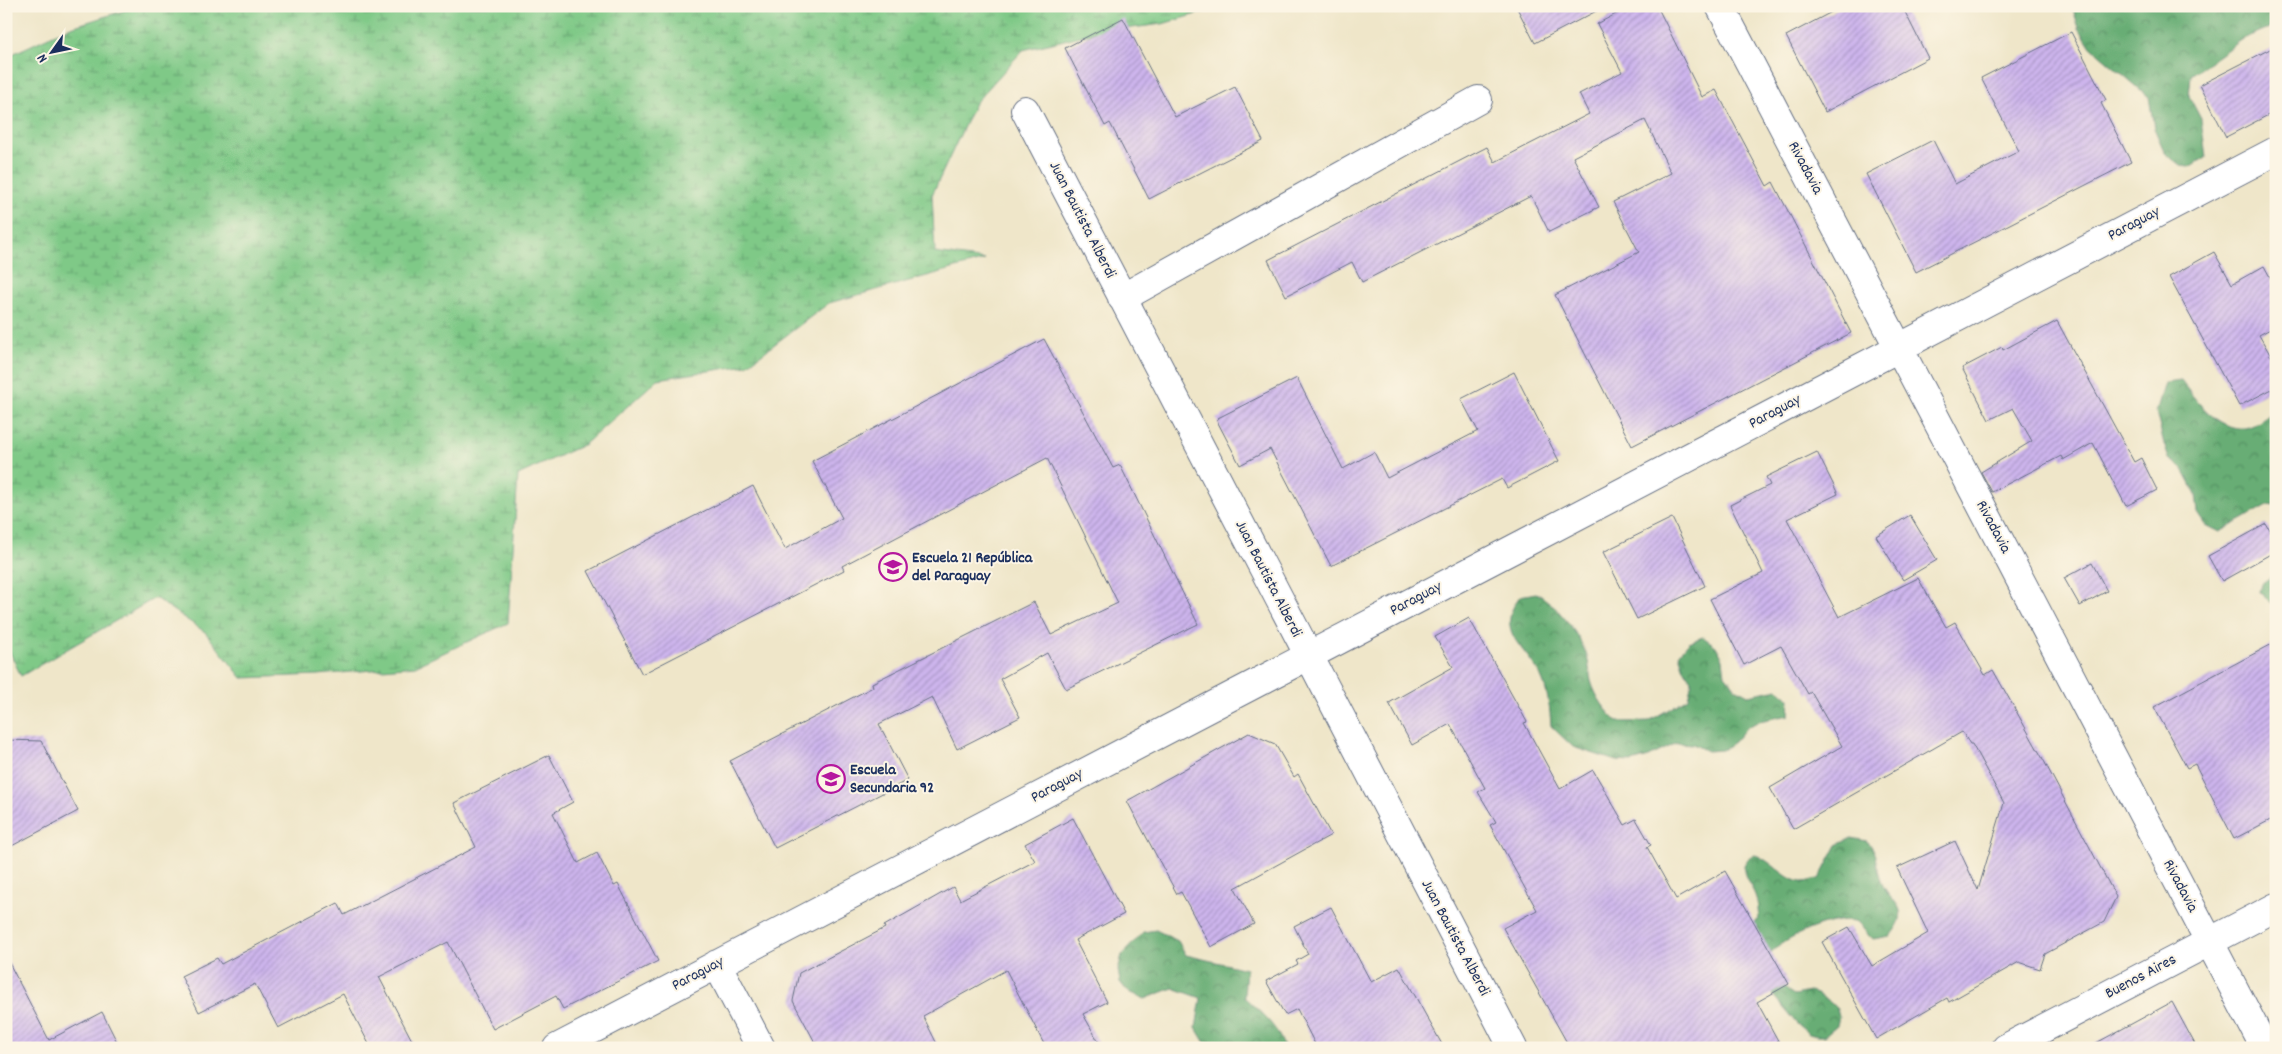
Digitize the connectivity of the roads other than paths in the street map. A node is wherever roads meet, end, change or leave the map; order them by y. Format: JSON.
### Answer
{"nodes":[{"id":1,"x":1720,"y":6,"type":"edge"},
{"id":2,"x":1478,"y":100,"type":"dead end"},
{"id":3,"x":1025,"y":110,"type":"dead end"},
{"id":4,"x":2276,"y":150,"type":"edge"},
{"id":5,"x":1122,"y":298,"type":"junction"},
{"id":6,"x":1899,"y":347,"type":"junction"},
{"id":7,"x":1307,"y":656,"type":"junction"},
{"id":8,"x":2276,"y":907,"type":"edge"},
{"id":9,"x":2210,"y":942,"type":"junction"},
{"id":10,"x":718,"y":964,"type":"junction"},
{"id":11,"x":557,"y":1048,"type":"edge"},
{"id":12,"x":761,"y":1048,"type":"edge"},
{"id":13,"x":1512,"y":1048,"type":"edge"},
{"id":14,"x":2006,"y":1048,"type":"edge"},
{"id":15,"x":2265,"y":1048,"type":"edge"}],
"edges":[{"from":1,"to":6,"type":"street","name":"Rivadavia"},
{"from":2,"to":5,"type":"street"},
{"from":3,"to":5,"type":"street","name":"Juan Bautista Alberdi"},
{"from":4,"to":6,"type":"street","name":"Paraguay"},
{"from":5,"to":7,"type":"street","name":"Juan Bautista Alberdi"},
{"from":6,"to":7,"type":"street","name":"Paraguay"},
{"from":6,"to":9,"type":"street","name":"Rivadavia"},
{"from":7,"to":10,"type":"street","name":"Paraguay"},
{"from":7,"to":13,"type":"street","name":"Juan Bautista Alberdi"},
{"from":8,"to":9,"type":"street","name":"Buenos Aires"},
{"from":9,"to":14,"type":"street","name":"Buenos Aires"},
{"from":9,"to":15,"type":"street","name":"Rivadavia"},
{"from":10,"to":11,"type":"street","name":"Paraguay"},
{"from":10,"to":12,"type":"street"}]}
